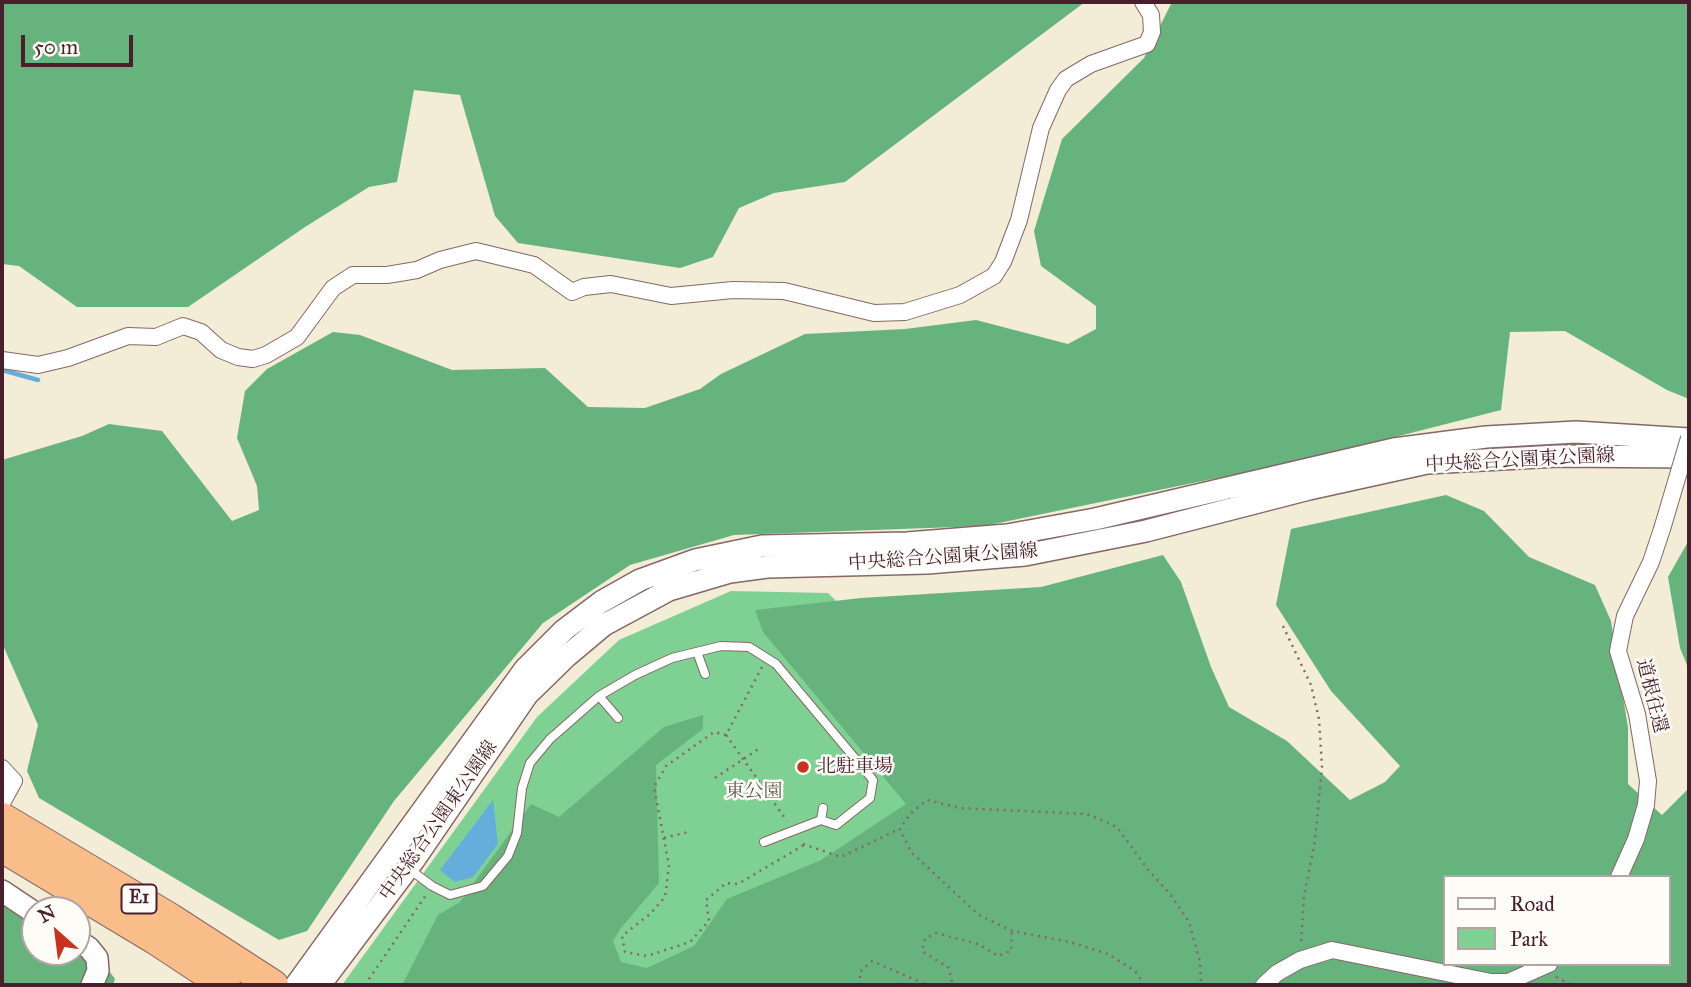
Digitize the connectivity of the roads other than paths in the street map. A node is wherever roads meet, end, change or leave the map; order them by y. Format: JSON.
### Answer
{"nodes":[{"id":1,"x":1143,"y":2,"type":"edge"},
{"id":2,"x":2,"y":360,"type":"edge"},
{"id":3,"x":1689,"y":438,"type":"edge"},
{"id":4,"x":1689,"y":457,"type":"edge"},
{"id":5,"x":697,"y":652,"type":"junction"},
{"id":6,"x":705,"y":674,"type":"dead end"},
{"id":7,"x":599,"y":696,"type":"junction"},
{"id":8,"x":618,"y":718,"type":"dead end"},
{"id":9,"x":2,"y":768,"type":"edge"},
{"id":10,"x":2,"y":803,"type":"edge"},
{"id":11,"x":823,"y":808,"type":"dead end"},
{"id":12,"x":2,"y":818,"type":"edge"},
{"id":13,"x":821,"y":820,"type":"junction"},
{"id":14,"x":764,"y":842,"type":"dead end"},
{"id":15,"x":2,"y":848,"type":"edge"},
{"id":16,"x":399,"y":861,"type":"junction"},
{"id":17,"x":1620,"y":875,"type":"edge"},
{"id":18,"x":2,"y":891,"type":"edge"},
{"id":19,"x":21,"y":904,"type":"edge"},
{"id":20,"x":91,"y":950,"type":"edge"},
{"id":21,"x":1544,"y":966,"type":"edge"},
{"id":22,"x":318,"y":976,"type":"edge"},
{"id":23,"x":92,"y":985,"type":"edge"},
{"id":24,"x":225,"y":985,"type":"edge"},
{"id":25,"x":272,"y":985,"type":"edge"},
{"id":26,"x":296,"y":985,"type":"edge"},
{"id":27,"x":1264,"y":985,"type":"edge"}],
"edges":[{"from":1,"to":2,"type":"street"},
{"from":3,"to":16,"type":"street"},
{"from":3,"to":17,"type":"street","name":"道根往還","bridge":true},
{"from":4,"to":16,"type":"street","name":"中央総合公園東公園線"},
{"from":5,"to":6,"type":"lane"},
{"from":5,"to":7,"type":"lane"},
{"from":5,"to":13,"type":"lane"},
{"from":7,"to":8,"type":"lane"},
{"from":7,"to":16,"type":"lane"},
{"from":9,"to":10,"type":"street"},
{"from":11,"to":13,"type":"lane"},
{"from":12,"to":25,"type":"highway","number":"E1"},
{"from":13,"to":14,"type":"lane"},
{"from":15,"to":24,"type":"highway","number":"E1"},
{"from":16,"to":22,"type":"street"},
{"from":16,"to":22,"type":"street","name":"中央総合公園東公園線"},
{"from":18,"to":19,"type":"street"},
{"from":20,"to":23,"type":"street"},
{"from":21,"to":27,"type":"street"},
{"from":22,"to":26,"type":"street"}]}
